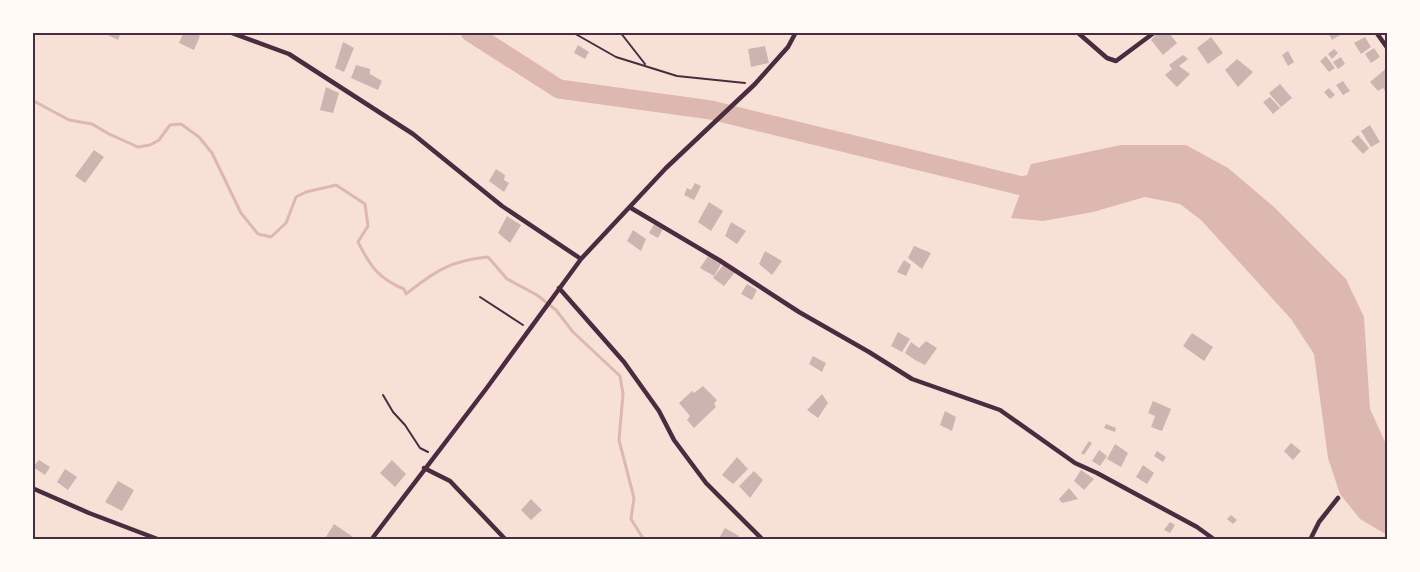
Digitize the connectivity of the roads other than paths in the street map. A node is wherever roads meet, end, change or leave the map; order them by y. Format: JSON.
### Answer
{"nodes":[{"id":1,"x":229,"y":32,"type":"edge"},
{"id":2,"x":796,"y":32,"type":"edge"},
{"id":3,"x":1077,"y":32,"type":"edge"},
{"id":4,"x":1155,"y":32,"type":"edge"},
{"id":5,"x":1376,"y":32,"type":"edge"},
{"id":6,"x":1388,"y":49,"type":"edge"},
{"id":7,"x":631,"y":208,"type":"junction"},
{"id":8,"x":581,"y":259,"type":"junction"},
{"id":9,"x":560,"y":288,"type":"junction"},
{"id":10,"x":424,"y":468,"type":"junction"},
{"id":11,"x":34,"y":490,"type":"edge"},
{"id":12,"x":1338,"y":498,"type":"dead end"},
{"id":13,"x":160,"y":540,"type":"edge"},
{"id":14,"x":371,"y":540,"type":"edge"},
{"id":15,"x":506,"y":540,"type":"edge"},
{"id":16,"x":763,"y":540,"type":"edge"},
{"id":17,"x":1215,"y":540,"type":"edge"},
{"id":18,"x":1310,"y":540,"type":"edge"}],
"edges":[{"from":1,"to":8,"type":"street"},
{"from":2,"to":7,"type":"street"},
{"from":3,"to":4,"type":"street"},
{"from":5,"to":6,"type":"street"},
{"from":7,"to":8,"type":"street"},
{"from":7,"to":17,"type":"street"},
{"from":8,"to":9,"type":"street"},
{"from":9,"to":10,"type":"street"},
{"from":9,"to":16,"type":"street"},
{"from":10,"to":14,"type":"street"},
{"from":10,"to":15,"type":"street"},
{"from":11,"to":13,"type":"street"},
{"from":12,"to":18,"type":"street"}]}
